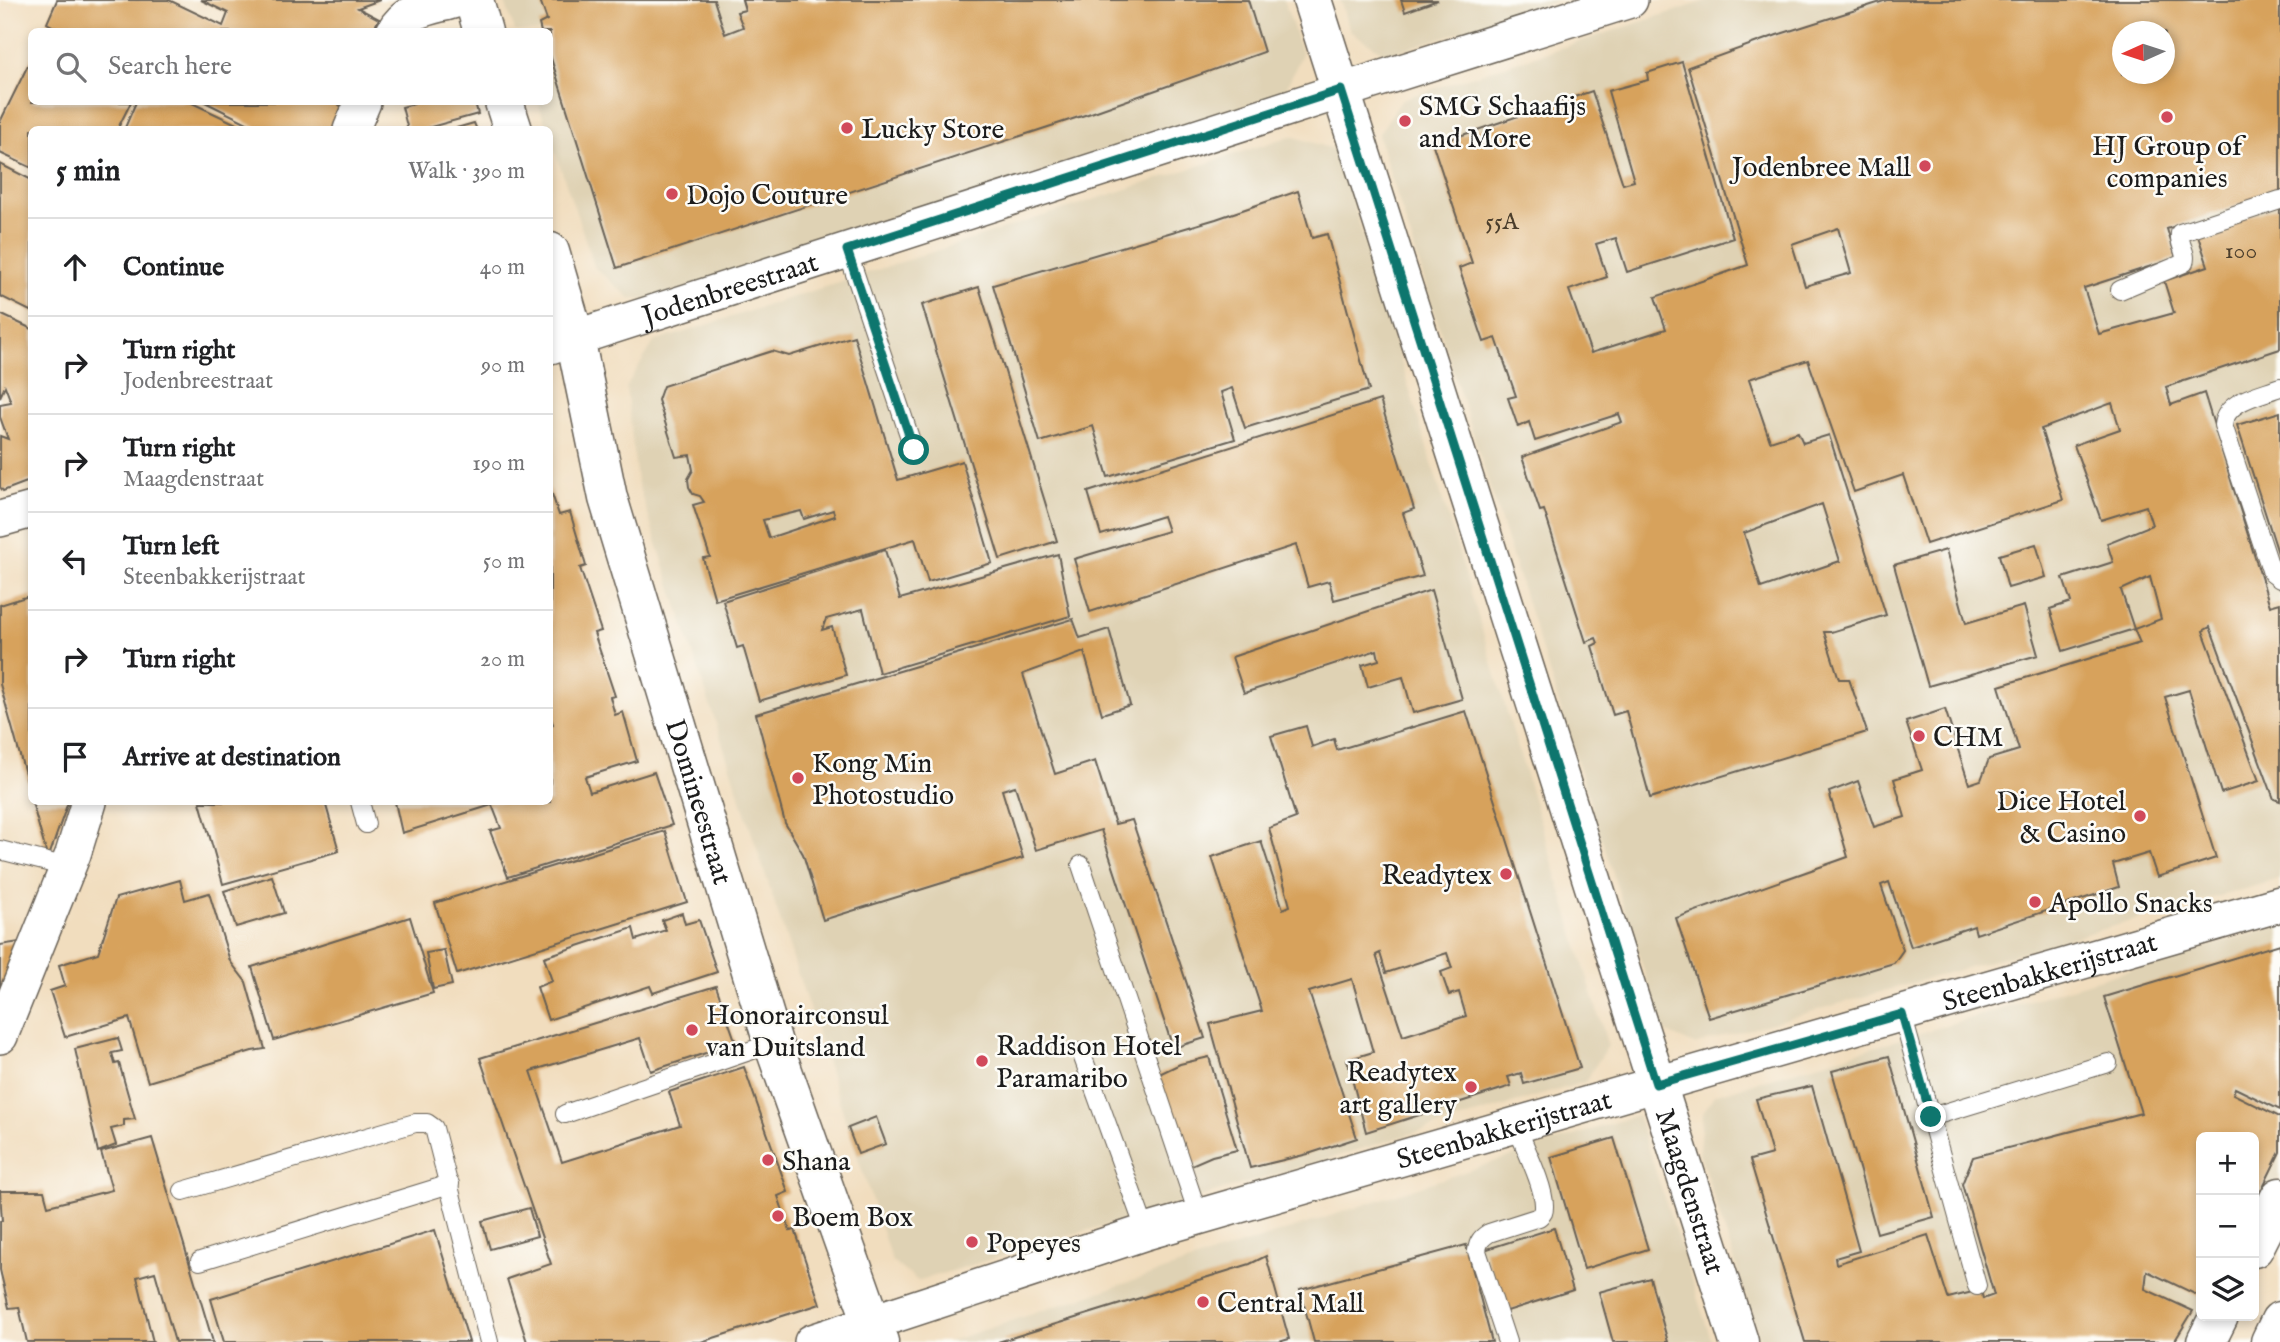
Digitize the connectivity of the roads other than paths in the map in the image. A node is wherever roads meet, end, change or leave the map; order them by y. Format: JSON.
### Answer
{"nodes":[{"id":1,"x":456,"y":0,"type":"edge"},
{"id":2,"x":474,"y":0,"type":"edge"},
{"id":3,"x":1312,"y":0,"type":"edge"},
{"id":4,"x":1630,"y":0,"type":"edge"},
{"id":5,"x":396,"y":28,"type":"edge"},
{"id":6,"x":483,"y":28,"type":"edge"},
{"id":7,"x":1341,"y":90,"type":"junction"},
{"id":8,"x":362,"y":105,"type":"edge"},
{"id":9,"x":506,"y":105,"type":"edge"},
{"id":10,"x":353,"y":126,"type":"edge"},
{"id":11,"x":512,"y":126,"type":"edge"},
{"id":12,"x":2280,"y":200,"type":"edge"},
{"id":13,"x":847,"y":250,"type":"junction"},
{"id":14,"x":553,"y":274,"type":"edge"},
{"id":15,"x":2120,"y":290,"type":"dead end"},
{"id":16,"x":562,"y":342,"type":"edge"},
{"id":17,"x":2280,"y":387,"type":"edge"},
{"id":18,"x":914,"y":450,"type":"dead end"},
{"id":19,"x":28,"y":511,"type":"edge"},
{"id":20,"x":0,"y":519,"type":"edge"},
{"id":21,"x":2280,"y":579,"type":"edge"},
{"id":22,"x":88,"y":805,"type":"edge"},
{"id":23,"x":361,"y":805,"type":"edge"},
{"id":24,"x":366,"y":824,"type":"dead end"},
{"id":25,"x":0,"y":850,"type":"edge"},
{"id":26,"x":1081,"y":865,"type":"dead end"},
{"id":27,"x":67,"y":867,"type":"junction"},
{"id":28,"x":2280,"y":904,"type":"edge"},
{"id":29,"x":1902,"y":1014,"type":"junction"},
{"id":30,"x":0,"y":1036,"type":"edge"},
{"id":31,"x":773,"y":1043,"type":"junction"},
{"id":32,"x":1082,"y":1052,"type":"dead end"},
{"id":33,"x":2108,"y":1062,"type":"dead end"},
{"id":34,"x":1656,"y":1084,"type":"junction"},
{"id":35,"x":565,"y":1114,"type":"dead end"},
{"id":36,"x":1931,"y":1117,"type":"junction"},
{"id":37,"x":1516,"y":1125,"type":"junction"},
{"id":38,"x":450,"y":1184,"type":"junction"},
{"id":39,"x":183,"y":1191,"type":"dead end"},
{"id":40,"x":2280,"y":1197,"type":"edge"},
{"id":41,"x":1199,"y":1217,"type":"junction"},
{"id":42,"x":1146,"y":1232,"type":"junction"},
{"id":43,"x":2259,"y":1238,"type":"edge"},
{"id":44,"x":200,"y":1261,"type":"dead end"},
{"id":45,"x":1977,"y":1286,"type":"dead end"},
{"id":46,"x":2216,"y":1321,"type":"edge"},
{"id":47,"x":2280,"y":1321,"type":"edge"},
{"id":48,"x":876,"y":1332,"type":"edge"},
{"id":49,"x":489,"y":1342,"type":"edge"},
{"id":50,"x":812,"y":1342,"type":"edge"},
{"id":51,"x":1507,"y":1342,"type":"edge"},
{"id":52,"x":1739,"y":1342,"type":"edge"},
{"id":53,"x":2206,"y":1342,"type":"edge"},
{"id":54,"x":2270,"y":1342,"type":"edge"}],
"edges":[{"from":1,"to":5,"type":"street"},
{"from":2,"to":6,"type":"street"},
{"from":3,"to":7,"type":"street","name":"Maagdenstraat"},
{"from":4,"to":7,"type":"street","name":"Jodenbreestraat"},
{"from":7,"to":13,"type":"street","name":"Jodenbreestraat"},
{"from":7,"to":34,"type":"street","name":"Maagdenstraat"},
{"from":8,"to":10,"type":"street"},
{"from":9,"to":11,"type":"street"},
{"from":12,"to":15,"type":"lane"},
{"from":13,"to":16,"type":"street","name":"Jodenbreestraat"},
{"from":13,"to":18,"type":"lane"},
{"from":14,"to":16,"type":"street","name":"Domineestraat"},
{"from":16,"to":31,"type":"street","name":"Domineestraat"},
{"from":17,"to":21,"type":"lane"},
{"from":19,"to":20,"type":"street"},
{"from":22,"to":27,"type":"street"},
{"from":23,"to":24,"type":"lane"},
{"from":25,"to":27,"type":"lane"},
{"from":26,"to":41,"type":"lane"},
{"from":27,"to":30,"type":"street"},
{"from":28,"to":29,"type":"street","name":"Steenbakkerijstraat"},
{"from":29,"to":34,"type":"street","name":"Steenbakkerijstraat"},
{"from":29,"to":36,"type":"lane"},
{"from":31,"to":35,"type":"lane"},
{"from":31,"to":48,"type":"street","name":"Domineestraat"},
{"from":32,"to":42,"type":"lane"},
{"from":33,"to":36,"type":"lane"},
{"from":34,"to":37,"type":"street","name":"Steenbakkerijstraat"},
{"from":34,"to":52,"type":"street","name":"Maagdenstraat"},
{"from":36,"to":45,"type":"lane"},
{"from":37,"to":41,"type":"street","name":"Steenbakkerijstraat"},
{"from":37,"to":51,"type":"lane"},
{"from":38,"to":39,"type":"lane"},
{"from":38,"to":44,"type":"lane"},
{"from":38,"to":49,"type":"lane"},
{"from":40,"to":43,"type":"street"},
{"from":41,"to":42,"type":"street","name":"Steenbakkerijstraat"},
{"from":42,"to":48,"type":"street","name":"Steenbakkerijstraat"},
{"from":46,"to":53,"type":"street"},
{"from":47,"to":54,"type":"street"},
{"from":48,"to":50,"type":"street","name":"Steenbakkerijstraat"}]}
